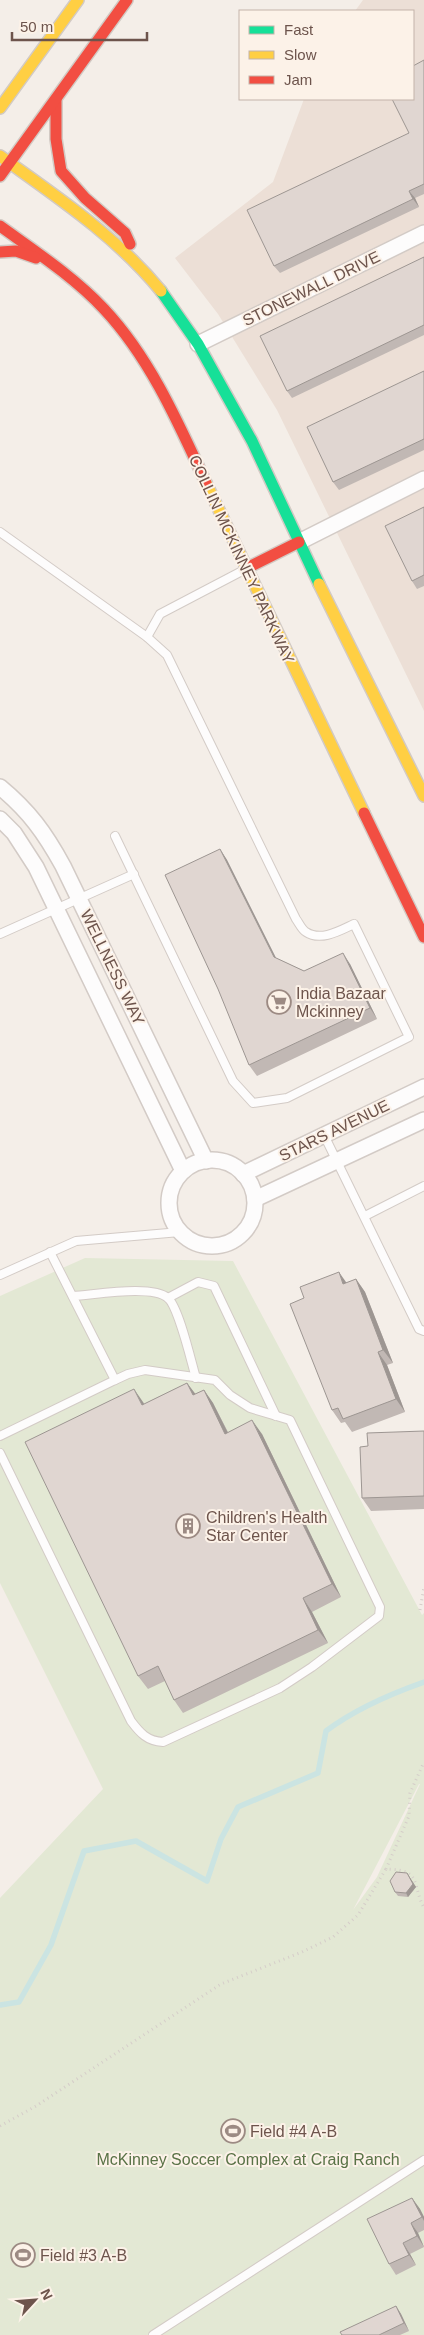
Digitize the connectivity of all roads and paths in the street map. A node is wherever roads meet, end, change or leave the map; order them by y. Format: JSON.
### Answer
{"nodes":[{"id":1,"x":78,"y":0,"type":"edge"},
{"id":2,"x":127,"y":0,"type":"edge"},
{"id":3,"x":22,"y":74,"type":"junction"},
{"id":4,"x":8,"y":79,"type":"dead end"},
{"id":5,"x":56,"y":100,"type":"junction"},
{"id":6,"x":0,"y":108,"type":"edge"},
{"id":7,"x":5,"y":159,"type":"edge"},
{"id":8,"x":0,"y":176,"type":"edge"},
{"id":9,"x":0,"y":226,"type":"edge"},
{"id":10,"x":424,"y":233,"type":"edge"},
{"id":11,"x":0,"y":252,"type":"edge"},
{"id":12,"x":47,"y":262,"type":"junction"},
{"id":13,"x":143,"y":268,"type":"junction"},
{"id":14,"x":198,"y":344,"type":"junction"},
{"id":15,"x":424,"y":479,"type":"edge"},
{"id":16,"x":0,"y":532,"type":"edge"},
{"id":17,"x":299,"y":542,"type":"junction"},
{"id":18,"x":246,"y":569,"type":"junction"},
{"id":19,"x":147,"y":637,"type":"junction"},
{"id":20,"x":0,"y":787,"type":"edge"},
{"id":21,"x":424,"y":796,"type":"edge"},
{"id":22,"x":0,"y":819,"type":"edge"},
{"id":23,"x":115,"y":836,"type":"dead end"},
{"id":24,"x":134,"y":874,"type":"junction"},
{"id":25,"x":78,"y":897,"type":"junction"},
{"id":26,"x":55,"y":908,"type":"junction"},
{"id":27,"x":0,"y":934,"type":"edge"},
{"id":28,"x":424,"y":937,"type":"edge"},
{"id":29,"x":424,"y":1087,"type":"edge"},
{"id":30,"x":424,"y":1120,"type":"edge"},
{"id":31,"x":324,"y":1135,"type":"junction"},
{"id":32,"x":206,"y":1161,"type":"junction"},
{"id":33,"x":336,"y":1161,"type":"junction"},
{"id":34,"x":183,"y":1171,"type":"junction"},
{"id":35,"x":243,"y":1174,"type":"junction"},
{"id":36,"x":424,"y":1186,"type":"edge"},
{"id":37,"x":255,"y":1199,"type":"junction"},
{"id":38,"x":365,"y":1216,"type":"junction"},
{"id":39,"x":180,"y":1232,"type":"junction"},
{"id":40,"x":50,"y":1252,"type":"junction"},
{"id":41,"x":0,"y":1275,"type":"edge"},
{"id":42,"x":73,"y":1296,"type":"junction"},
{"id":43,"x":168,"y":1298,"type":"junction"},
{"id":44,"x":424,"y":1331,"type":"edge"},
{"id":45,"x":196,"y":1378,"type":"junction"},
{"id":46,"x":115,"y":1380,"type":"junction"},
{"id":47,"x":276,"y":1416,"type":"junction"},
{"id":48,"x":0,"y":1436,"type":"edge"},
{"id":49,"x":0,"y":1453,"type":"edge"},
{"id":50,"x":424,"y":1587,"type":"edge"},
{"id":51,"x":420,"y":1610,"type":"dead end"},
{"id":52,"x":424,"y":1762,"type":"edge"},
{"id":53,"x":386,"y":1870,"type":"junction"},
{"id":54,"x":424,"y":1908,"type":"edge"},
{"id":55,"x":0,"y":2126,"type":"edge"},
{"id":56,"x":424,"y":2160,"type":"edge"},
{"id":57,"x":153,"y":2335,"type":"edge"}],
"edges":[{"from":1,"to":3,"type":"street"},
{"from":2,"to":5,"type":"street"},
{"from":3,"to":4,"type":"street"},
{"from":3,"to":6,"type":"street"},
{"from":5,"to":7,"type":"street"},
{"from":5,"to":13,"type":"street"},
{"from":7,"to":8,"type":"street"},
{"from":7,"to":13,"type":"street"},
{"from":9,"to":12,"type":"street","name":"COLLIN MCKINNEY PARKWAY"},
{"from":10,"to":14,"type":"street","name":"STONEWALL DRIVE"},
{"from":11,"to":12,"type":"street"},
{"from":12,"to":18,"type":"street","name":"COLLIN MCKINNEY PARKWAY"},
{"from":13,"to":14,"type":"street"},
{"from":14,"to":17,"type":"street"},
{"from":15,"to":17,"type":"street"},
{"from":16,"to":19,"type":"lane"},
{"from":17,"to":18,"type":"street"},
{"from":17,"to":21,"type":"street"},
{"from":18,"to":19,"type":"lane"},
{"from":18,"to":28,"type":"street","name":"COLLIN MCKINNEY PARKWAY"},
{"from":19,"to":24,"type":"lane"},
{"from":20,"to":25,"type":"street","name":"WELLNESS WAY"},
{"from":22,"to":26,"type":"street","name":"WELLNESS WAY"},
{"from":23,"to":24,"type":"lane"},
{"from":24,"to":25,"type":"lane"},
{"from":25,"to":26,"type":"lane"},
{"from":25,"to":32,"type":"street","name":"WELLNESS WAY"},
{"from":26,"to":27,"type":"lane"},
{"from":26,"to":34,"type":"street","name":"WELLNESS WAY"},
{"from":29,"to":31,"type":"street","name":"STARS AVENUE"},
{"from":30,"to":33,"type":"street","name":"STARS AVENUE"},
{"from":31,"to":33,"type":"lane"},
{"from":31,"to":35,"type":"street","name":"STARS AVENUE"},
{"from":32,"to":34,"type":"street"},
{"from":32,"to":35,"type":"street"},
{"from":33,"to":37,"type":"street","name":"STARS AVENUE"},
{"from":33,"to":38,"type":"lane"},
{"from":34,"to":39,"type":"street"},
{"from":35,"to":37,"type":"street"},
{"from":36,"to":38,"type":"lane"},
{"from":37,"to":39,"type":"street"},
{"from":38,"to":44,"type":"lane"},
{"from":39,"to":40,"type":"lane"},
{"from":40,"to":41,"type":"lane"},
{"from":40,"to":42,"type":"lane"},
{"from":42,"to":43,"type":"lane"},
{"from":42,"to":46,"type":"lane"},
{"from":43,"to":45,"type":"lane"},
{"from":43,"to":47,"type":"lane"},
{"from":45,"to":46,"type":"lane"},
{"from":45,"to":47,"type":"lane"},
{"from":46,"to":48,"type":"lane"},
{"from":47,"to":49,"type":"lane"},
{"from":50,"to":51,"type":"path"},
{"from":52,"to":53,"type":"path"},
{"from":53,"to":54,"type":"path"},
{"from":53,"to":55,"type":"path"},
{"from":56,"to":57,"type":"lane"}]}
